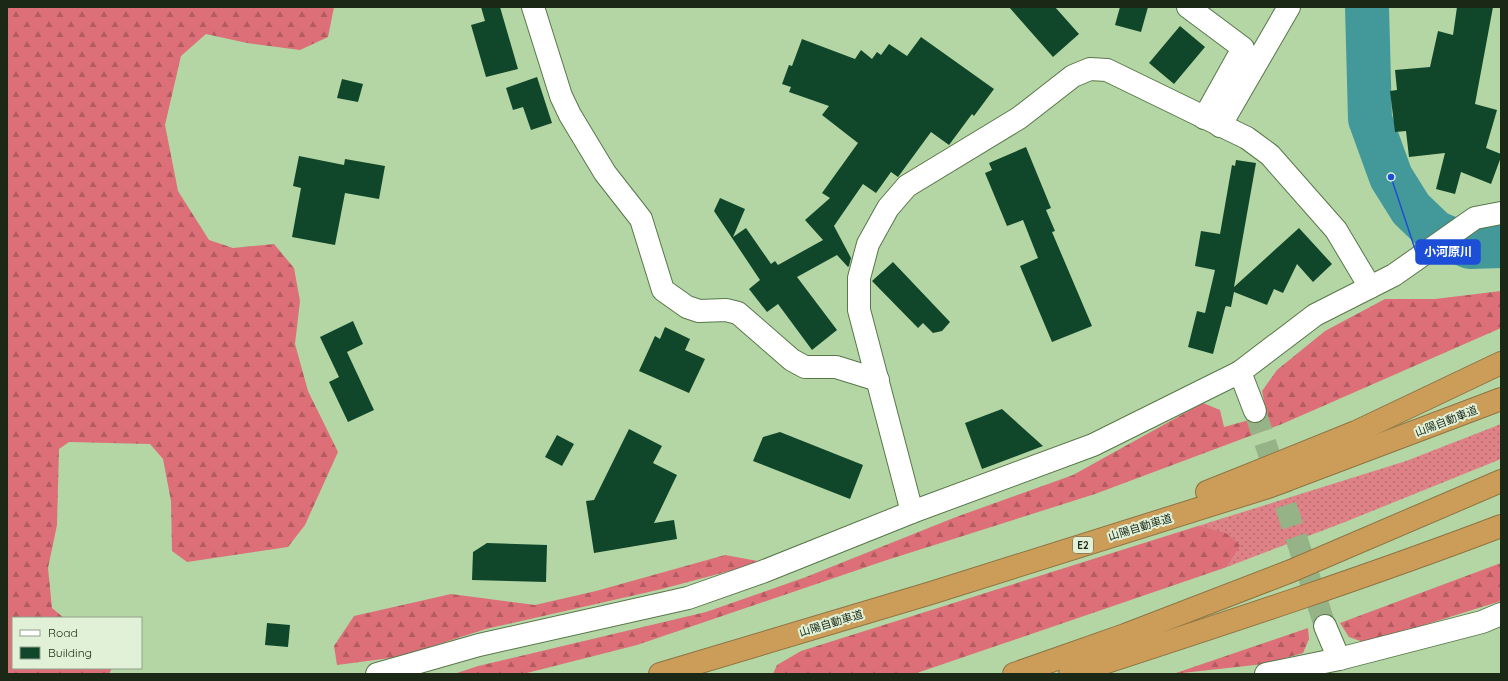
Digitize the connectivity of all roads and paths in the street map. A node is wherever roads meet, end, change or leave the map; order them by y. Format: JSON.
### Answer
{"nodes":[{"id":1,"x":533,"y":7,"type":"edge"},
{"id":2,"x":1188,"y":7,"type":"edge"},
{"id":3,"x":1289,"y":7,"type":"edge"},
{"id":4,"x":1212,"y":122,"type":"junction"},
{"id":5,"x":1501,"y":213,"type":"edge"},
{"id":6,"x":1370,"y":287,"type":"junction"},
{"id":7,"x":1501,"y":363,"type":"edge"},
{"id":8,"x":1240,"y":372,"type":"junction"},
{"id":9,"x":878,"y":380,"type":"junction"},
{"id":10,"x":1501,"y":399,"type":"edge"},
{"id":11,"x":1255,"y":411,"type":"tunnel mouth"},
{"id":12,"x":1501,"y":481,"type":"edge"},
{"id":13,"x":912,"y":512,"type":"junction"},
{"id":14,"x":1501,"y":526,"type":"edge"},
{"id":15,"x":1067,"y":549,"type":"junction"},
{"id":16,"x":1501,"y":614,"type":"edge"},
{"id":17,"x":1325,"y":626,"type":"tunnel mouth"},
{"id":18,"x":1339,"y":659,"type":"junction"},
{"id":19,"x":377,"y":674,"type":"edge"},
{"id":20,"x":660,"y":674,"type":"edge"},
{"id":21,"x":1014,"y":674,"type":"edge"},
{"id":22,"x":1070,"y":674,"type":"edge"},
{"id":23,"x":1266,"y":674,"type":"edge"}],
"edges":[{"from":1,"to":9,"type":"street"},
{"from":2,"to":4,"type":"street"},
{"from":3,"to":4,"type":"street"},
{"from":4,"to":6,"type":"street"},
{"from":4,"to":9,"type":"street"},
{"from":5,"to":6,"type":"street"},
{"from":6,"to":8,"type":"street"},
{"from":7,"to":15,"type":"highway"},
{"from":8,"to":11,"type":"street"},
{"from":8,"to":13,"type":"street"},
{"from":9,"to":13,"type":"street"},
{"from":10,"to":15,"type":"highway","name":"山陽自動車道","number":"E2"},
{"from":12,"to":21,"type":"highway"},
{"from":13,"to":19,"type":"street"},
{"from":14,"to":22,"type":"highway"},
{"from":15,"to":20,"type":"highway","name":"山陽自動車道","number":"E2"},
{"from":16,"to":18,"type":"street"},
{"from":17,"to":18,"type":"street"},
{"from":18,"to":23,"type":"street"}]}
